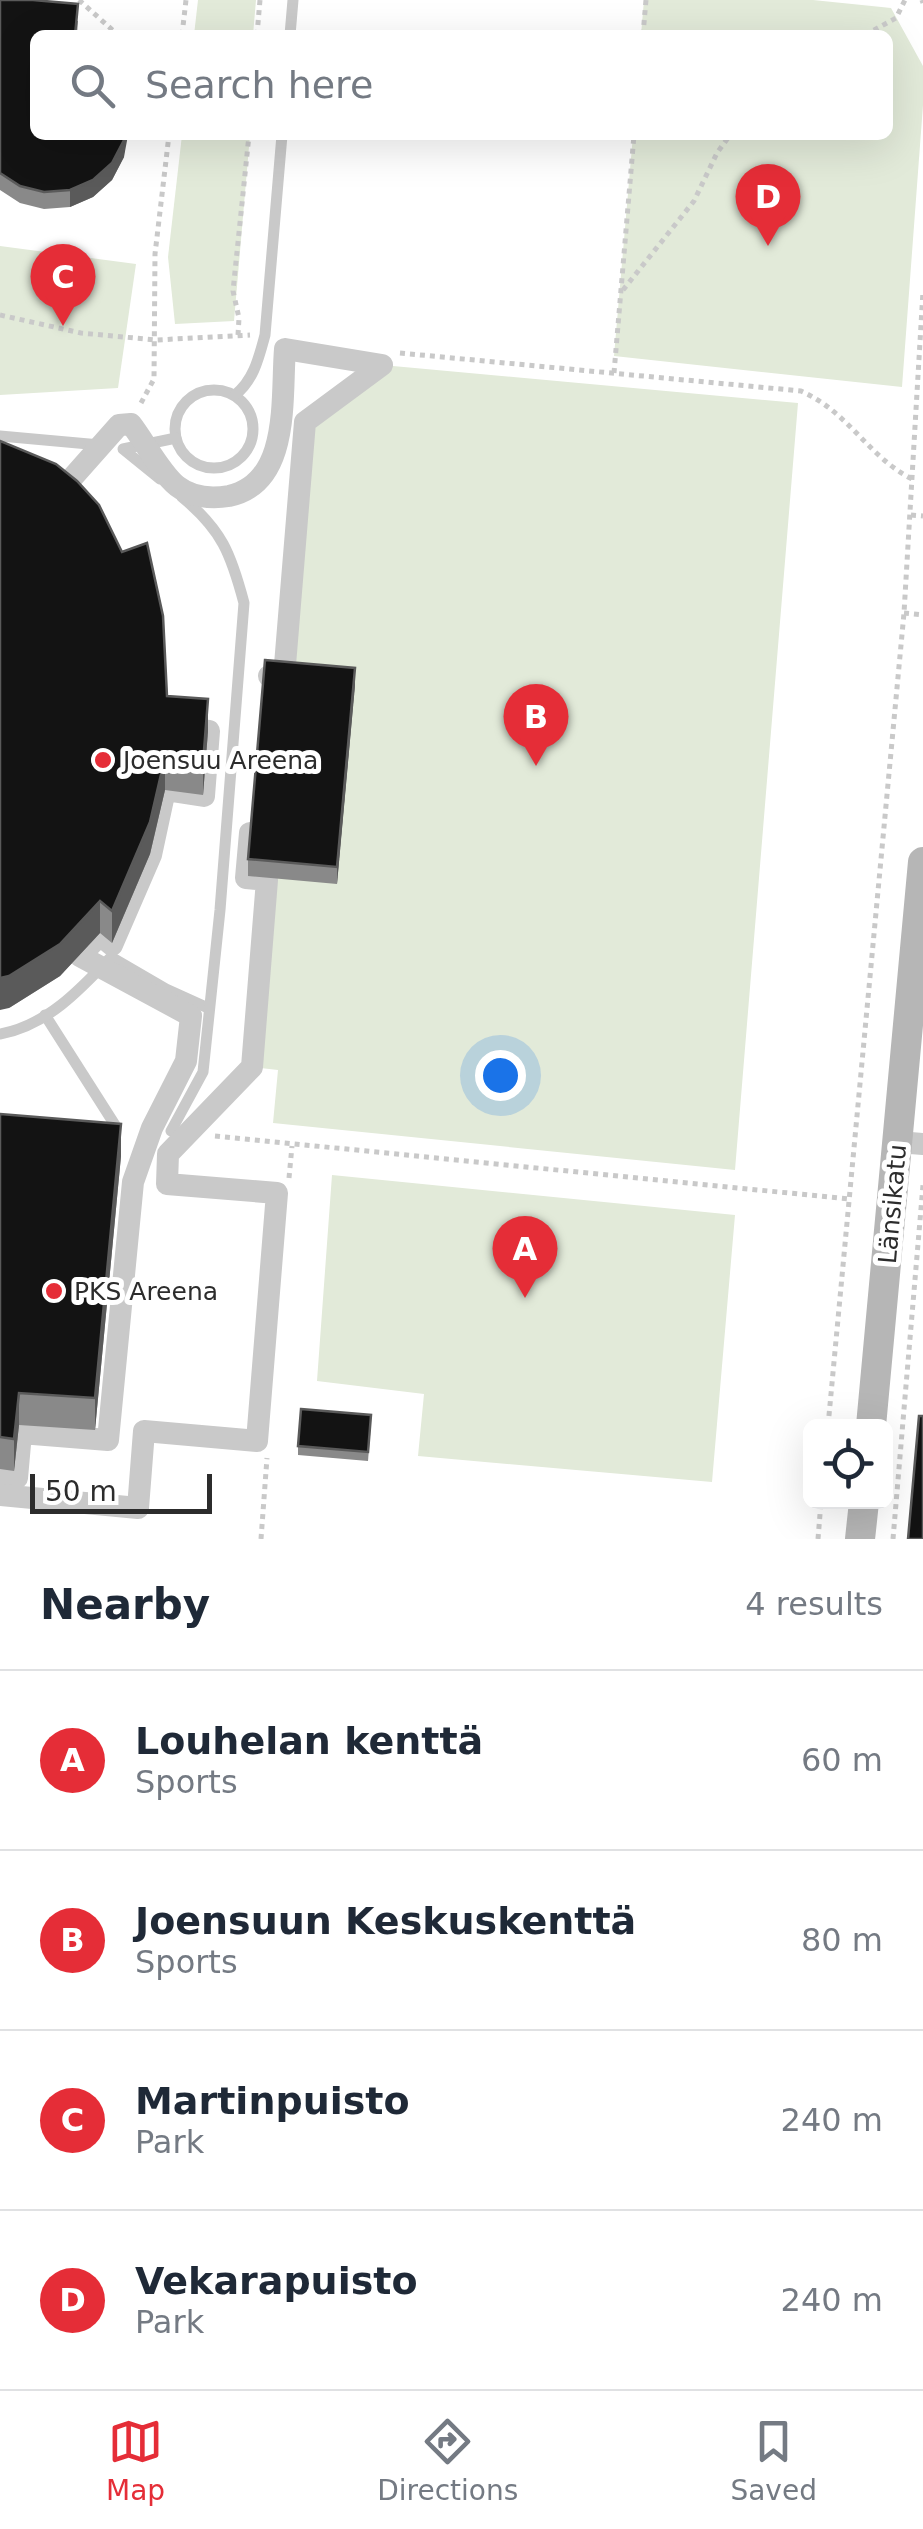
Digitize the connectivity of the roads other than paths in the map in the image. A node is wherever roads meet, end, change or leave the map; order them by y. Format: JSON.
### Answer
{"nodes":[{"id":1,"x":293,"y":0,"type":"edge"},
{"id":2,"x":290,"y":30,"type":"edge"},
{"id":3,"x":282,"y":140,"type":"edge"},
{"id":4,"x":235,"y":395,"type":"junction"},
{"id":5,"x":0,"y":436,"type":"edge"},
{"id":6,"x":176,"y":438,"type":"junction"},
{"id":7,"x":124,"y":446,"type":"junction"},
{"id":8,"x":78,"y":512,"type":"edge"},
{"id":9,"x":263,"y":694,"type":"edge"},
{"id":10,"x":167,"y":707,"type":"edge"},
{"id":11,"x":253,"y":804,"type":"edge"},
{"id":12,"x":923,"y":862,"type":"edge"},
{"id":13,"x":101,"y":967,"type":"junction"},
{"id":14,"x":208,"y":1008,"type":"junction"},
{"id":15,"x":45,"y":1015,"type":"junction"},
{"id":16,"x":0,"y":1034,"type":"edge"},
{"id":17,"x":115,"y":1125,"type":"edge"},
{"id":18,"x":180,"y":1132,"type":"junction"},
{"id":19,"x":911,"y":1143,"type":"edge"},
{"id":20,"x":872,"y":1419,"type":"edge"},
{"id":21,"x":0,"y":1477,"type":"edge"},
{"id":22,"x":0,"y":1495,"type":"edge"},
{"id":23,"x":863,"y":1509,"type":"edge"},
{"id":24,"x":860,"y":1539,"type":"edge"}],
"edges":[{"from":1,"to":2,"type":"lane"},
{"from":3,"to":4,"type":"lane"},
{"from":4,"to":6,"type":"lane"},
{"from":4,"to":6,"type":"lane"},
{"from":5,"to":7,"type":"lane"},
{"from":6,"to":7,"type":"lane"},
{"from":7,"to":7,"type":"street"},
{"from":7,"to":8,"type":"street"},
{"from":7,"to":9,"type":"street"},
{"from":7,"to":14,"type":"lane"},
{"from":10,"to":13,"type":"street"},
{"from":11,"to":18,"type":"street"},
{"from":12,"to":19,"type":"street","name":"Länsikatu"},
{"from":13,"to":14,"type":"lane"},
{"from":13,"to":15,"type":"lane"},
{"from":13,"to":21,"type":"street"},
{"from":14,"to":18,"type":"lane"},
{"from":15,"to":16,"type":"lane"},
{"from":15,"to":17,"type":"lane"},
{"from":18,"to":22,"type":"street"},
{"from":19,"to":20,"type":"street","name":"Länsikatu"},
{"from":23,"to":24,"type":"street"}]}
